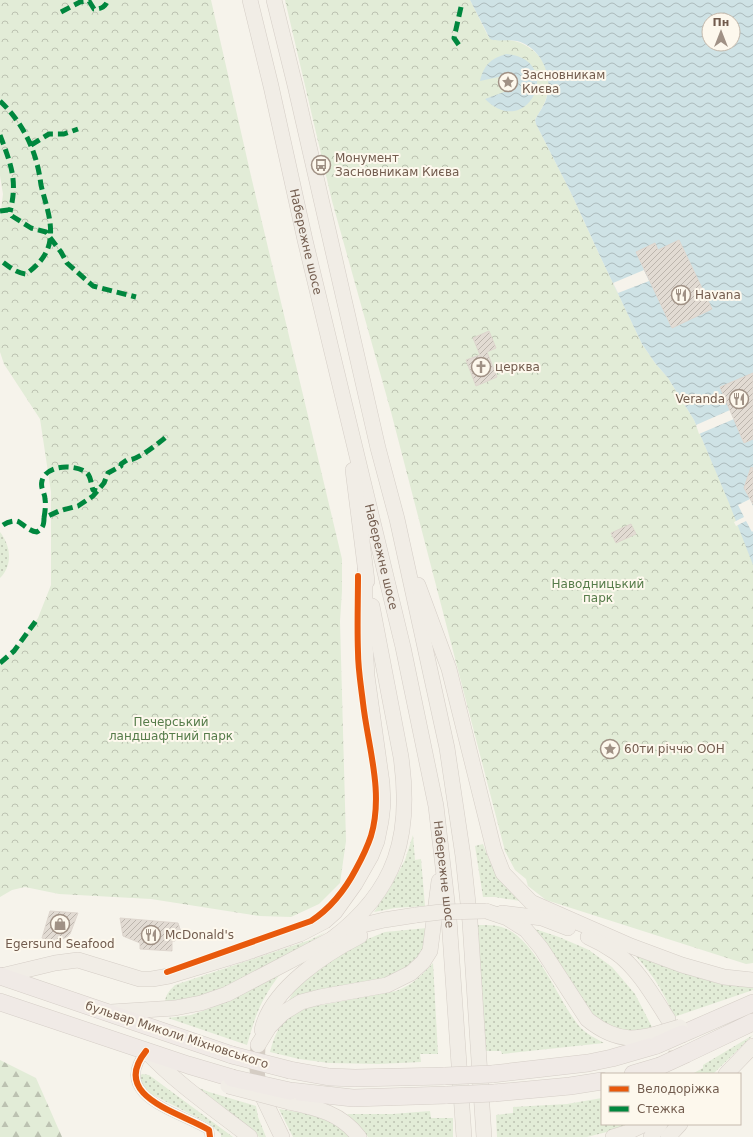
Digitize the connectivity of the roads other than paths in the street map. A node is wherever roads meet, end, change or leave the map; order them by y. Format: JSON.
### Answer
{"nodes":[{"id":1,"x":250,"y":0,"type":"edge"},
{"id":2,"x":274,"y":0,"type":"edge"},
{"id":3,"x":348,"y":422,"type":"junction"},
{"id":4,"x":399,"y":530,"type":"junction"},
{"id":5,"x":365,"y":571,"type":"junction"},
{"id":6,"x":442,"y":854,"type":"junction"},
{"id":7,"x":486,"y":911,"type":"junction"},
{"id":8,"x":416,"y":914,"type":"junction"},
{"id":9,"x":606,"y":936,"type":"junction"},
{"id":10,"x":332,"y":939,"type":"junction"},
{"id":11,"x":1,"y":976,"type":"edge"},
{"id":12,"x":753,"y":980,"type":"edge"},
{"id":13,"x":0,"y":1002,"type":"edge"},
{"id":14,"x":753,"y":1003,"type":"edge"},
{"id":15,"x":108,"y":1012,"type":"junction"},
{"id":16,"x":753,"y":1022,"type":"edge"},
{"id":17,"x":677,"y":1027,"type":"junction"},
{"id":18,"x":656,"y":1040,"type":"junction"},
{"id":19,"x":753,"y":1046,"type":"edge"},
{"id":20,"x":146,"y":1051,"type":"junction"},
{"id":21,"x":636,"y":1073,"type":"edge"},
{"id":22,"x":727,"y":1073,"type":"edge"},
{"id":23,"x":601,"y":1081,"type":"edge"},
{"id":24,"x":289,"y":1097,"type":"junction"},
{"id":25,"x":643,"y":1125,"type":"edge"},
{"id":26,"x":659,"y":1125,"type":"edge"},
{"id":27,"x":679,"y":1125,"type":"edge"},
{"id":28,"x":210,"y":1137,"type":"edge"},
{"id":29,"x":250,"y":1137,"type":"edge"},
{"id":30,"x":272,"y":1137,"type":"edge"},
{"id":31,"x":282,"y":1137,"type":"edge"},
{"id":32,"x":359,"y":1137,"type":"edge"},
{"id":33,"x":464,"y":1137,"type":"edge"},
{"id":34,"x":484,"y":1137,"type":"edge"},
{"id":35,"x":613,"y":1137,"type":"edge"},
{"id":36,"x":651,"y":1137,"type":"edge"},
{"id":37,"x":668,"y":1137,"type":"edge"}],
"edges":[{"from":1,"to":3,"type":"main road","name":"Набережне шосе"},
{"from":2,"to":4,"type":"main road","name":"Набережне шосе"},
{"from":3,"to":5,"type":"main road"},
{"from":3,"to":6,"type":"main road","name":"Набережне шосе"},
{"from":4,"to":9,"type":"main road"},
{"from":4,"to":34,"type":"main road","name":"Набережне шосе"},
{"from":5,"to":10,"type":"main road"},
{"from":5,"to":11,"type":"main road"},
{"from":6,"to":8,"type":"main road"},
{"from":6,"to":33,"type":"main road","name":"Набережне шосе"},
{"from":7,"to":8,"type":"main road","bridge":true},
{"from":7,"to":17,"type":"main road"},
{"from":7,"to":18,"type":"main road"},
{"from":8,"to":10,"type":"main road"},
{"from":9,"to":12,"type":"main road"},
{"from":9,"to":17,"type":"main road"},
{"from":10,"to":15,"type":"main road"},
{"from":11,"to":15,"type":"highway","name":"бульвар Миколи Міхновського"},
{"from":13,"to":20,"type":"highway","name":"бульвар Миколи Міхновського"},
{"from":14,"to":17,"type":"highway","name":"бульвар Миколи Міхновського"},
{"from":15,"to":18,"type":"highway","name":"бульвар Миколи Міхновського","bridge":true},
{"from":16,"to":21,"type":"highway","bridge":true},
{"from":17,"to":18,"type":"highway","name":"бульвар Миколи Міхновського","bridge":true},
{"from":19,"to":22,"type":"main road"},
{"from":20,"to":24,"type":"highway","name":"бульвар Миколи Міхновського","bridge":true},
{"from":20,"to":28,"type":"street"},
{"from":20,"to":29,"type":"main road"},
{"from":23,"to":24,"type":"highway","name":"бульвар Миколи Міхновського","bridge":true},
{"from":24,"to":32,"type":"main road"},
{"from":25,"to":35,"type":"main road"},
{"from":26,"to":36,"type":"main road"},
{"from":27,"to":37,"type":"main road"},
{"from":30,"to":31,"type":"main road"}]}
